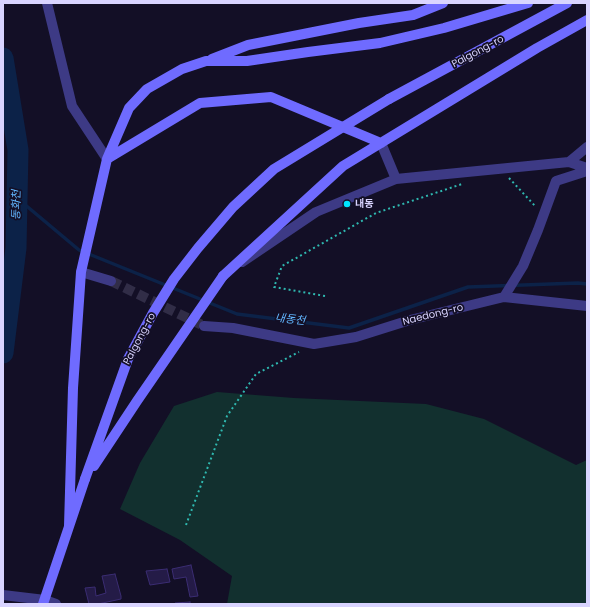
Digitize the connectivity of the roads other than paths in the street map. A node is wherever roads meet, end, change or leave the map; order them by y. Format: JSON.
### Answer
{"nodes":[{"id":1,"x":48,"y":3,"type":"edge"},
{"id":2,"x":443,"y":3,"type":"edge"},
{"id":3,"x":528,"y":3,"type":"edge"},
{"id":4,"x":567,"y":3,"type":"edge"},
{"id":5,"x":587,"y":20,"type":"edge"},
{"id":6,"x":206,"y":61,"type":"junction"},
{"id":7,"x":382,"y":142,"type":"junction"},
{"id":8,"x":587,"y":147,"type":"edge"},
{"id":9,"x":107,"y":160,"type":"junction"},
{"id":10,"x":568,"y":162,"type":"junction"},
{"id":11,"x":587,"y":169,"type":"edge"},
{"id":12,"x":396,"y":179,"type":"junction"},
{"id":13,"x":81,"y":272,"type":"junction"},
{"id":14,"x":223,"y":276,"type":"junction"},
{"id":15,"x":111,"y":281,"type":"tunnel mouth"},
{"id":16,"x":504,"y":297,"type":"junction"},
{"id":17,"x":587,"y":306,"type":"edge"},
{"id":18,"x":204,"y":326,"type":"tunnel mouth"},
{"id":19,"x":85,"y":479,"type":"junction"},
{"id":20,"x":69,"y":526,"type":"junction"},
{"id":21,"x":3,"y":595,"type":"edge"},
{"id":22,"x":44,"y":603,"type":"edge"},
{"id":23,"x":56,"y":604,"type":"edge"}],
"edges":[{"from":1,"to":9,"type":"street"},
{"from":2,"to":6,"type":"main road"},
{"from":3,"to":6,"type":"main road"},
{"from":4,"to":19,"type":"main road","name":"Palgong-ro","bridge":true},
{"from":5,"to":7,"type":"main road"},
{"from":6,"to":9,"type":"main road"},
{"from":7,"to":9,"type":"main road"},
{"from":7,"to":12,"type":"street"},
{"from":7,"to":14,"type":"main road"},
{"from":8,"to":10,"type":"street"},
{"from":9,"to":13,"type":"main road"},
{"from":10,"to":11,"type":"street"},
{"from":10,"to":12,"type":"street"},
{"from":11,"to":16,"type":"street"},
{"from":12,"to":14,"type":"street"},
{"from":13,"to":15,"type":"street"},
{"from":13,"to":20,"type":"main road"},
{"from":14,"to":19,"type":"main road","bridge":true},
{"from":16,"to":17,"type":"street","name":"Naedong-ro"},
{"from":16,"to":18,"type":"street","name":"Naedong-ro"},
{"from":19,"to":20,"type":"main road","name":"Palgong-ro"},
{"from":20,"to":22,"type":"main road","name":"Palgong-ro"},
{"from":21,"to":22,"type":"street"},
{"from":22,"to":23,"type":"street"}]}
